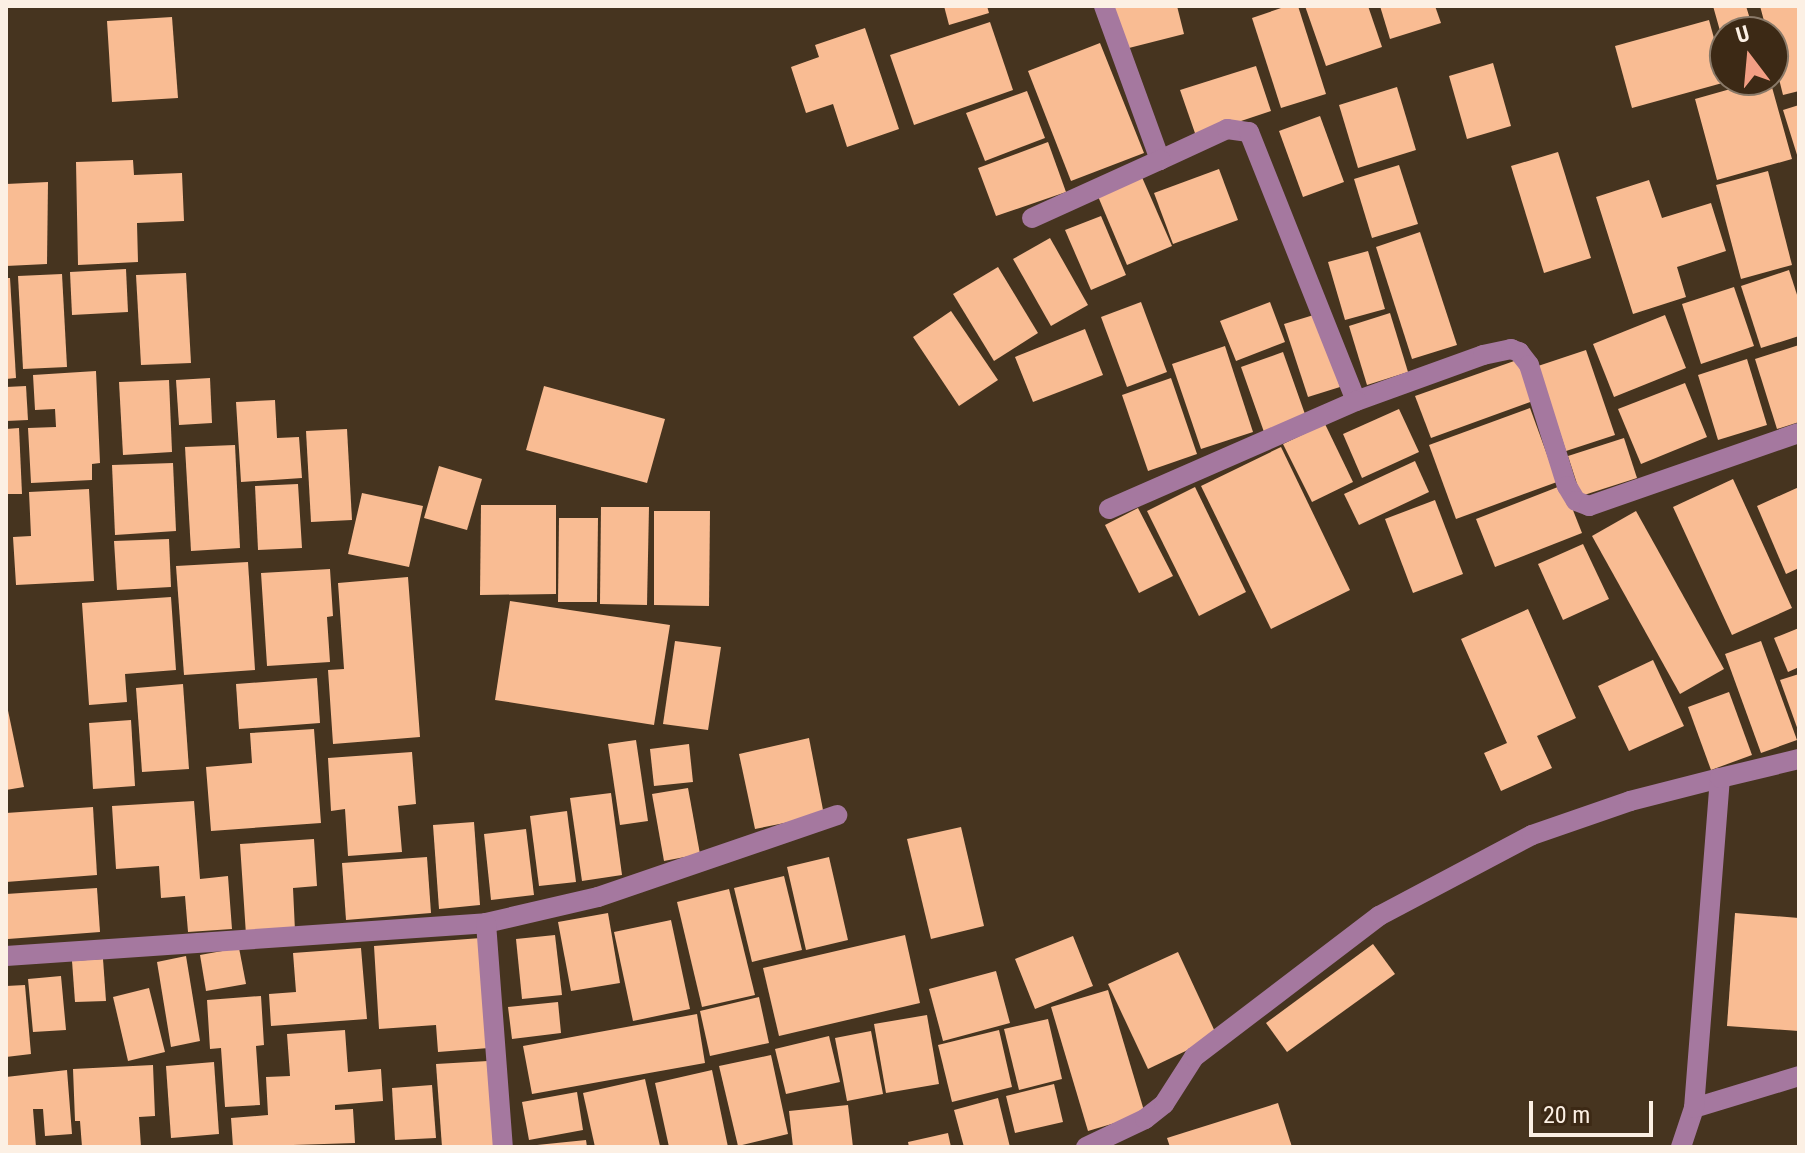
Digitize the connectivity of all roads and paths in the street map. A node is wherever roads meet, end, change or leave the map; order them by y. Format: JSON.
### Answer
{"nodes":[{"id":1,"x":1104,"y":6,"type":"edge"},
{"id":2,"x":1160,"y":160,"type":"junction"},
{"id":3,"x":1032,"y":218,"type":"dead end"},
{"id":4,"x":1356,"y":401,"type":"junction"},
{"id":5,"x":1799,"y":433,"type":"edge"},
{"id":6,"x":1109,"y":509,"type":"dead end"},
{"id":7,"x":1799,"y":759,"type":"edge"},
{"id":8,"x":1720,"y":778,"type":"junction"},
{"id":9,"x":837,"y":815,"type":"dead end"},
{"id":10,"x":486,"y":923,"type":"junction"},
{"id":11,"x":6,"y":956,"type":"edge"},
{"id":12,"x":1799,"y":1076,"type":"edge"},
{"id":13,"x":1694,"y":1108,"type":"junction"},
{"id":14,"x":503,"y":1147,"type":"edge"},
{"id":15,"x":1086,"y":1147,"type":"edge"},
{"id":16,"x":1681,"y":1147,"type":"edge"}],
"edges":[{"from":1,"to":2,"type":"street"},
{"from":2,"to":3,"type":"street"},
{"from":2,"to":4,"type":"street"},
{"from":4,"to":5,"type":"street"},
{"from":4,"to":6,"type":"street"},
{"from":7,"to":8,"type":"street"},
{"from":8,"to":13,"type":"street"},
{"from":8,"to":15,"type":"street"},
{"from":9,"to":10,"type":"street"},
{"from":10,"to":11,"type":"street"},
{"from":10,"to":14,"type":"street"},
{"from":12,"to":13,"type":"street"},
{"from":13,"to":16,"type":"street"}]}
